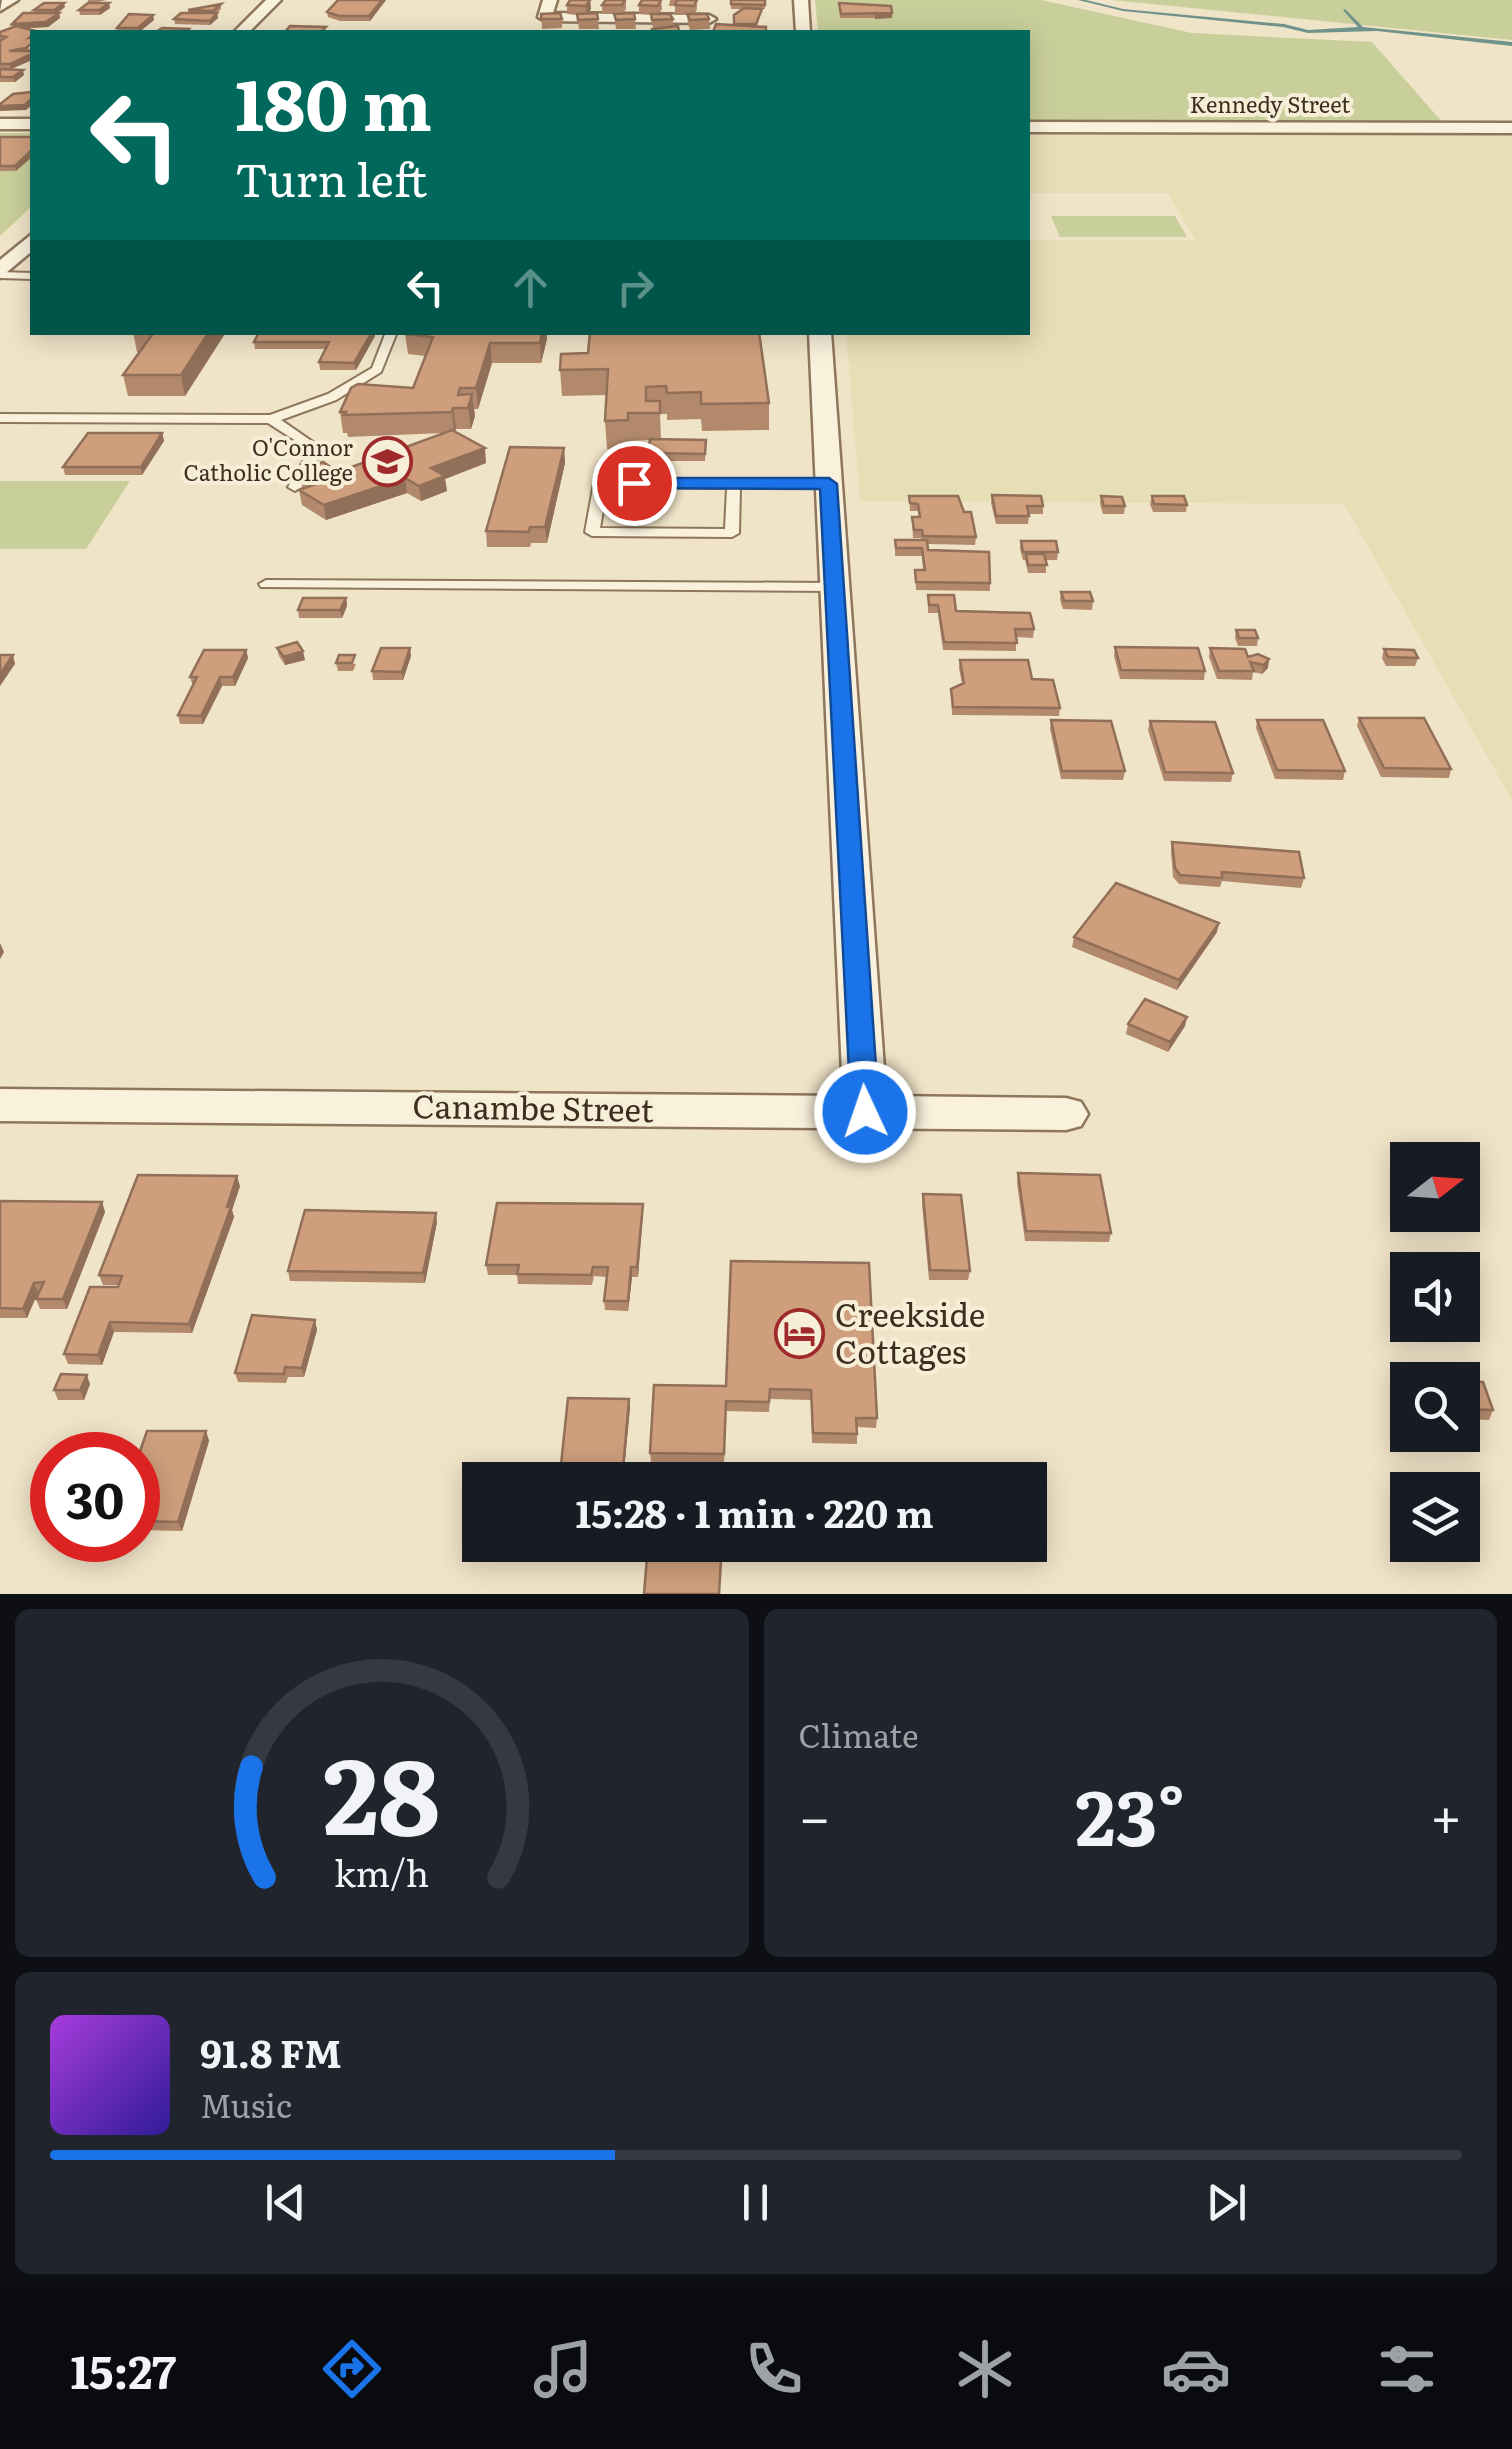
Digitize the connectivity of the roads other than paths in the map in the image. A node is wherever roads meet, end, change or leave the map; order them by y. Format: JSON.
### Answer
{"nodes":[{"id":1,"x":10,"y":0,"type":"edge"},
{"id":2,"x":274,"y":0,"type":"edge"},
{"id":3,"x":550,"y":0,"type":"edge"},
{"id":4,"x":801,"y":0,"type":"edge"},
{"id":5,"x":0,"y":7,"type":"edge"},
{"id":6,"x":710,"y":19,"type":"edge"},
{"id":7,"x":243,"y":30,"type":"edge"},
{"id":8,"x":803,"y":30,"type":"edge"},
{"id":9,"x":0,"y":124,"type":"edge"},
{"id":10,"x":30,"y":124,"type":"edge"},
{"id":11,"x":1030,"y":128,"type":"edge"},
{"id":12,"x":1512,"y":128,"type":"edge"},
{"id":13,"x":30,"y":242,"type":"edge"},
{"id":14,"x":0,"y":274,"type":"edge"},
{"id":15,"x":30,"y":276,"type":"edge"},
{"id":16,"x":391,"y":335,"type":"edge"},
{"id":17,"x":820,"y":335,"type":"edge"},
{"id":18,"x":0,"y":418,"type":"edge"},
{"id":19,"x":271,"y":420,"type":"junction"},
{"id":20,"x":734,"y":483,"type":"junction"},
{"id":21,"x":829,"y":484,"type":"junction"},
{"id":22,"x":295,"y":488,"type":"edge"},
{"id":23,"x":266,"y":584,"type":"dead end"},
{"id":24,"x":835,"y":587,"type":"junction"},
{"id":25,"x":0,"y":1105,"type":"edge"},
{"id":26,"x":865,"y":1112,"type":"junction"},
{"id":27,"x":1066,"y":1114,"type":"dead end"}],
"edges":[{"from":1,"to":5,"type":"street"},
{"from":2,"to":7,"type":"street"},
{"from":3,"to":6,"type":"street"},
{"from":4,"to":8,"type":"street"},
{"from":9,"to":10,"type":"street"},
{"from":11,"to":12,"type":"street","name":"Kennedy Street"},
{"from":13,"to":14,"type":"street"},
{"from":14,"to":15,"type":"lane"},
{"from":16,"to":19,"type":"lane"},
{"from":17,"to":21,"type":"street"},
{"from":18,"to":19,"type":"lane"},
{"from":19,"to":22,"type":"lane"},
{"from":20,"to":20,"type":"lane"},
{"from":20,"to":21,"type":"lane"},
{"from":21,"to":24,"type":"street"},
{"from":23,"to":24,"type":"lane"},
{"from":24,"to":26,"type":"street"},
{"from":25,"to":26,"type":"street","name":"Canambe Street"},
{"from":26,"to":27,"type":"street","name":"Canambe Street"}]}
